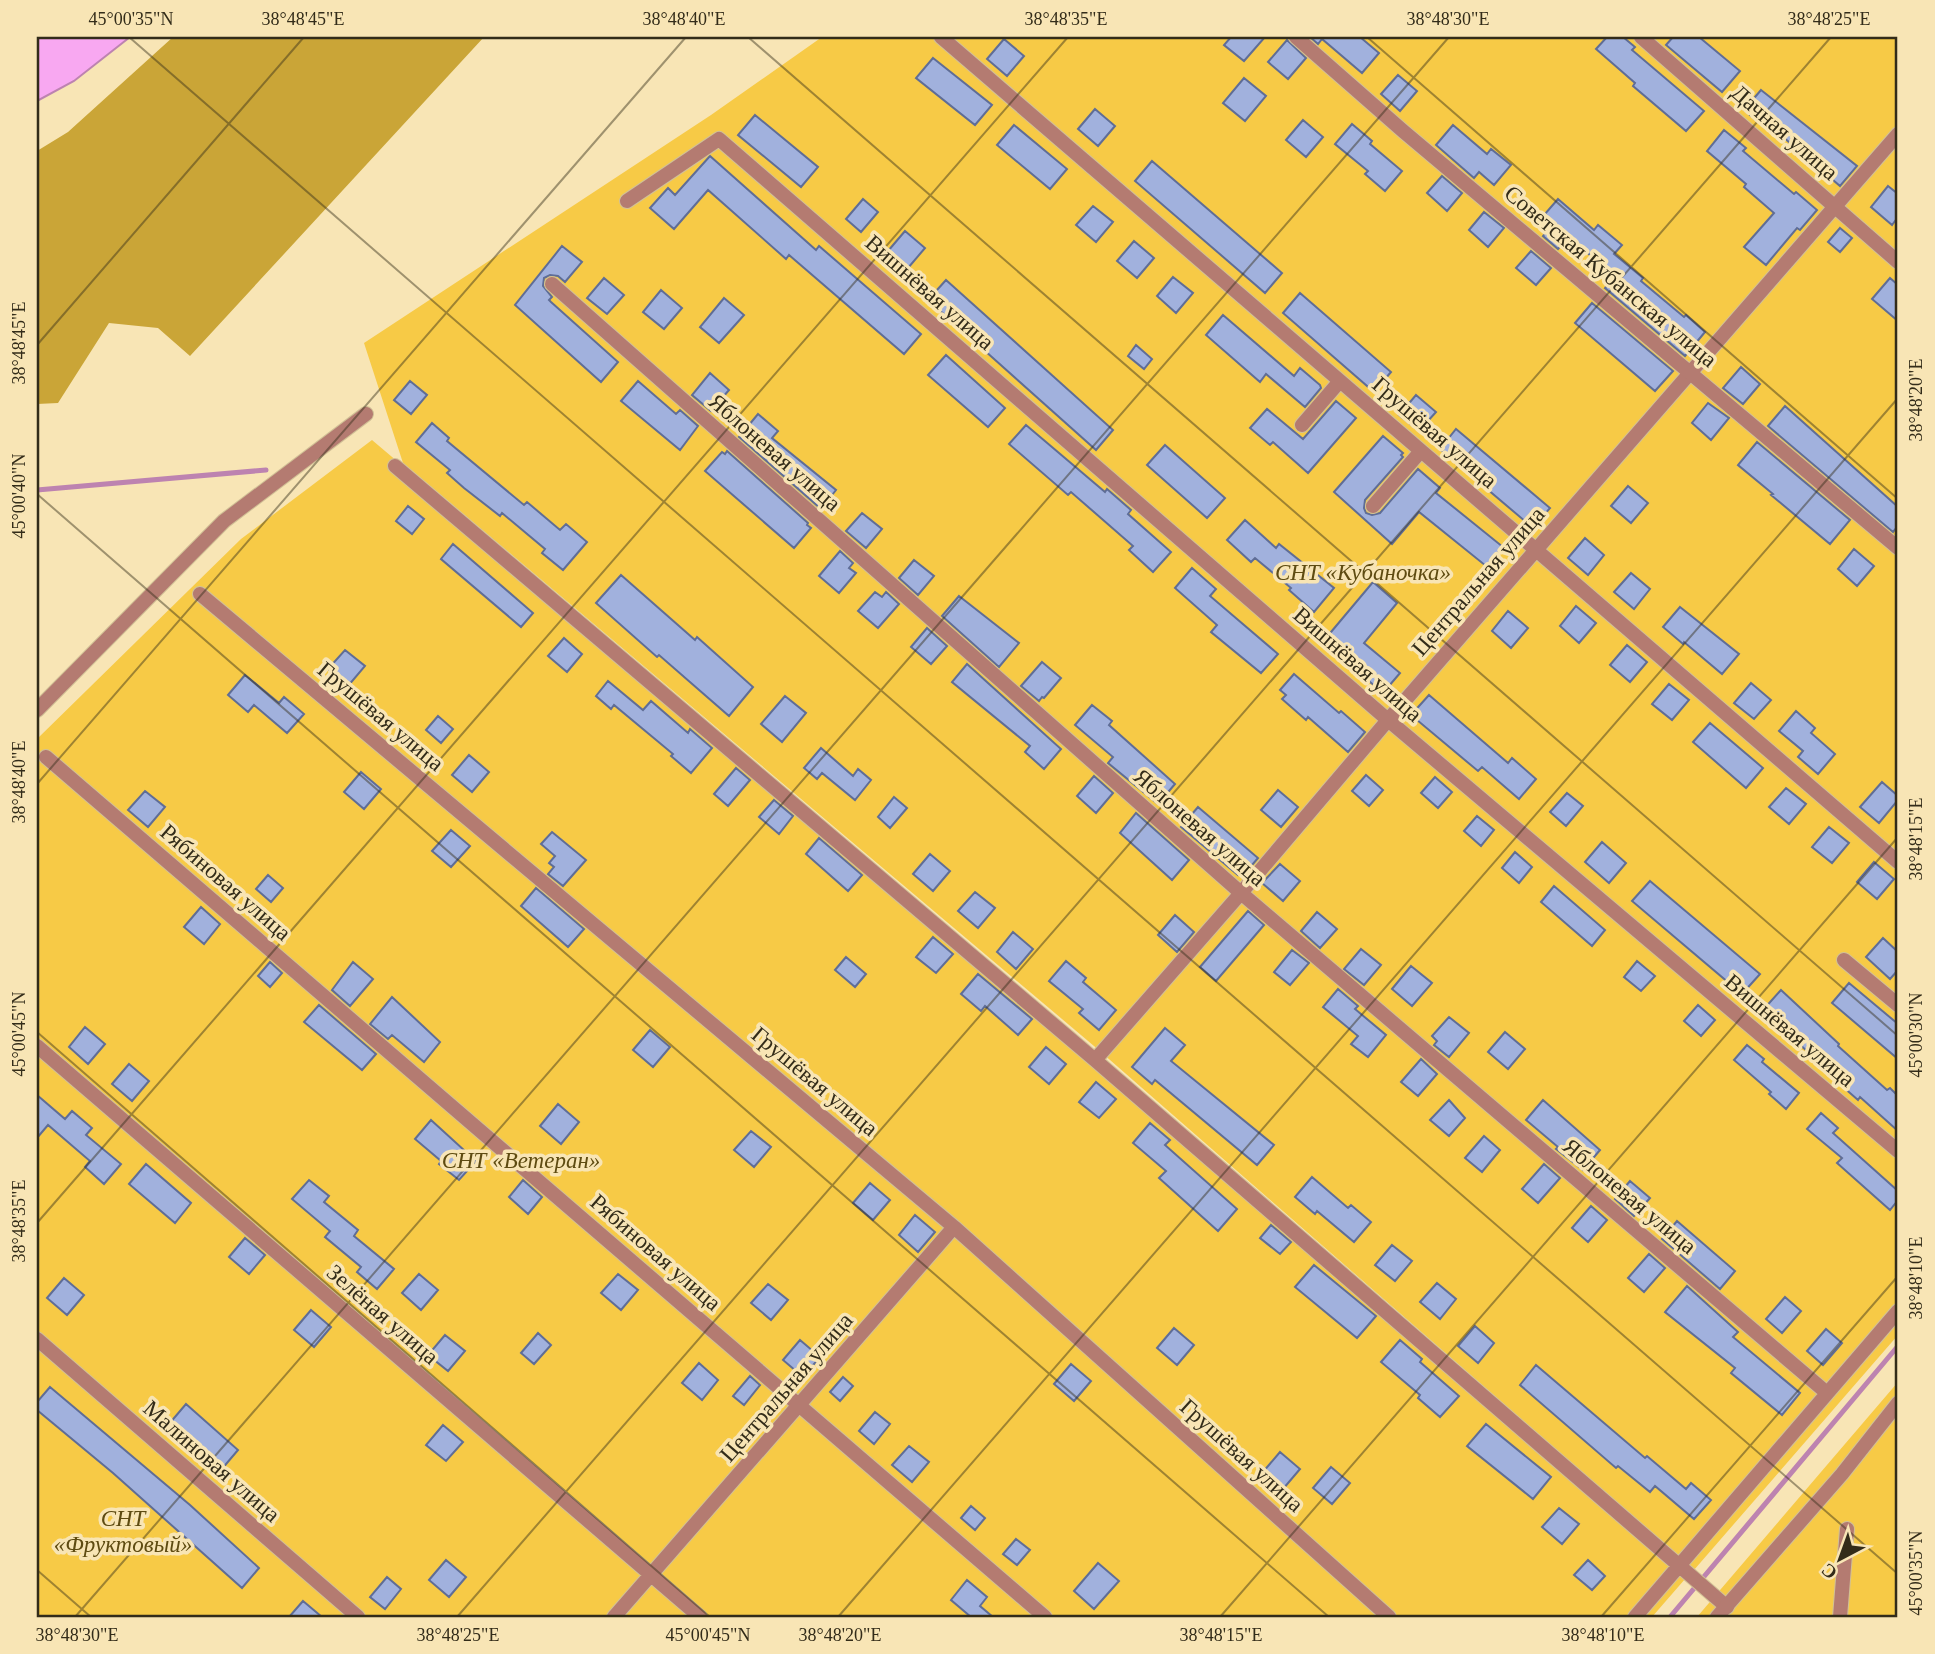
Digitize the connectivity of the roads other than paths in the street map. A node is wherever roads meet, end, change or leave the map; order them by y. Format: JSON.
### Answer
{"nodes":[{"id":1,"x":941,"y":37,"type":"edge"},
{"id":2,"x":1296,"y":37,"type":"edge"},
{"id":3,"x":1641,"y":37,"type":"edge"},
{"id":4,"x":1898,"y":134,"type":"edge"},
{"id":5,"x":627,"y":201,"type":"dead end"},
{"id":6,"x":1835,"y":207,"type":"junction"},
{"id":7,"x":1898,"y":262,"type":"edge"},
{"id":8,"x":552,"y":284,"type":"dead end"},
{"id":9,"x":1691,"y":372,"type":"junction"},
{"id":10,"x":1340,"y":381,"type":"junction"},
{"id":11,"x":366,"y":414,"type":"dead end"},
{"id":12,"x":1301,"y":425,"type":"dead end"},
{"id":13,"x":1421,"y":451,"type":"junction"},
{"id":14,"x":395,"y":466,"type":"dead end"},
{"id":15,"x":1373,"y":506,"type":"dead end"},
{"id":16,"x":1898,"y":548,"type":"edge"},
{"id":17,"x":1536,"y":549,"type":"junction"},
{"id":18,"x":200,"y":594,"type":"dead end"},
{"id":19,"x":37,"y":710,"type":"edge"},
{"id":20,"x":1388,"y":720,"type":"junction"},
{"id":21,"x":46,"y":757,"type":"dead end"},
{"id":22,"x":1898,"y":862,"type":"edge"},
{"id":23,"x":1241,"y":893,"type":"junction"},
{"id":24,"x":1844,"y":960,"type":"dead end"},
{"id":25,"x":1898,"y":1005,"type":"edge"},
{"id":26,"x":37,"y":1046,"type":"edge"},
{"id":27,"x":1095,"y":1060,"type":"junction"},
{"id":28,"x":1898,"y":1151,"type":"edge"},
{"id":29,"x":954,"y":1227,"type":"junction"},
{"id":30,"x":1898,"y":1311,"type":"edge"},
{"id":31,"x":37,"y":1339,"type":"edge"},
{"id":32,"x":37,"y":1347,"type":"edge"},
{"id":33,"x":1827,"y":1393,"type":"junction"},
{"id":34,"x":1898,"y":1403,"type":"edge"},
{"id":35,"x":801,"y":1405,"type":"junction"},
{"id":36,"x":1847,"y":1529,"type":"dead end"},
{"id":37,"x":1678,"y":1566,"type":"junction"},
{"id":38,"x":651,"y":1575,"type":"junction"},
{"id":39,"x":1722,"y":1612,"type":"edge"},
{"id":40,"x":347,"y":1617,"type":"edge"},
{"id":41,"x":358,"y":1617,"type":"edge"},
{"id":42,"x":614,"y":1617,"type":"edge"},
{"id":43,"x":700,"y":1617,"type":"edge"},
{"id":44,"x":1045,"y":1617,"type":"edge"},
{"id":45,"x":1389,"y":1617,"type":"edge"},
{"id":46,"x":1635,"y":1617,"type":"edge"},
{"id":47,"x":1840,"y":1617,"type":"edge"}],
"edges":[{"from":1,"to":10,"type":"street","name":"Грушёвая улица"},
{"from":2,"to":9,"type":"street","name":"Советская Кубанская улица"},
{"from":3,"to":6,"type":"street","name":"Дачная улица"},
{"from":4,"to":6,"type":"street","name":"Центральная улица"},
{"from":5,"to":20,"type":"street","name":"Вишнёвая улица"},
{"from":6,"to":7,"type":"street","name":"Дачная улица"},
{"from":6,"to":9,"type":"street","name":"Центральная улица"},
{"from":8,"to":23,"type":"street","name":"Яблоневая улица"},
{"from":9,"to":16,"type":"street","name":"Советская Кубанская улица"},
{"from":9,"to":17,"type":"street","name":"Центральная улица"},
{"from":10,"to":12,"type":"street"},
{"from":10,"to":13,"type":"street","name":"Грушёвая улица"},
{"from":11,"to":19,"type":"street"},
{"from":13,"to":15,"type":"street"},
{"from":13,"to":17,"type":"street","name":"Грушёвая улица"},
{"from":14,"to":27,"type":"street"},
{"from":17,"to":20,"type":"street","name":"Центральная улица"},
{"from":17,"to":22,"type":"street","name":"Грушёвая улица"},
{"from":18,"to":29,"type":"street","name":"Грушёвая улица"},
{"from":20,"to":23,"type":"street","name":"Центральная улица"},
{"from":20,"to":28,"type":"street","name":"Вишнёвая улица"},
{"from":21,"to":35,"type":"street","name":"Рябиновая улица"},
{"from":23,"to":27,"type":"street","name":"Центральная улица"},
{"from":23,"to":33,"type":"street","name":"Яблоневая улица"},
{"from":24,"to":25,"type":"street"},
{"from":26,"to":38,"type":"street","name":"Зелёная улица"},
{"from":27,"to":37,"type":"street"},
{"from":29,"to":35,"type":"street","name":"Центральная улица"},
{"from":29,"to":45,"type":"street","name":"Грушёвая улица"},
{"from":30,"to":33,"type":"street"},
{"from":31,"to":41,"type":"street","name":"Малиновая улица"},
{"from":32,"to":40,"type":"street"},
{"from":33,"to":37,"type":"street"},
{"from":34,"to":39,"type":"street"},
{"from":35,"to":38,"type":"street","name":"Центральная улица"},
{"from":35,"to":44,"type":"street","name":"Рябиновая улица"},
{"from":36,"to":47,"type":"street"},
{"from":37,"to":39,"type":"street"},
{"from":37,"to":46,"type":"street"},
{"from":38,"to":42,"type":"street","name":"Центральная улица"},
{"from":38,"to":43,"type":"street","name":"Зелёная улица"}]}
